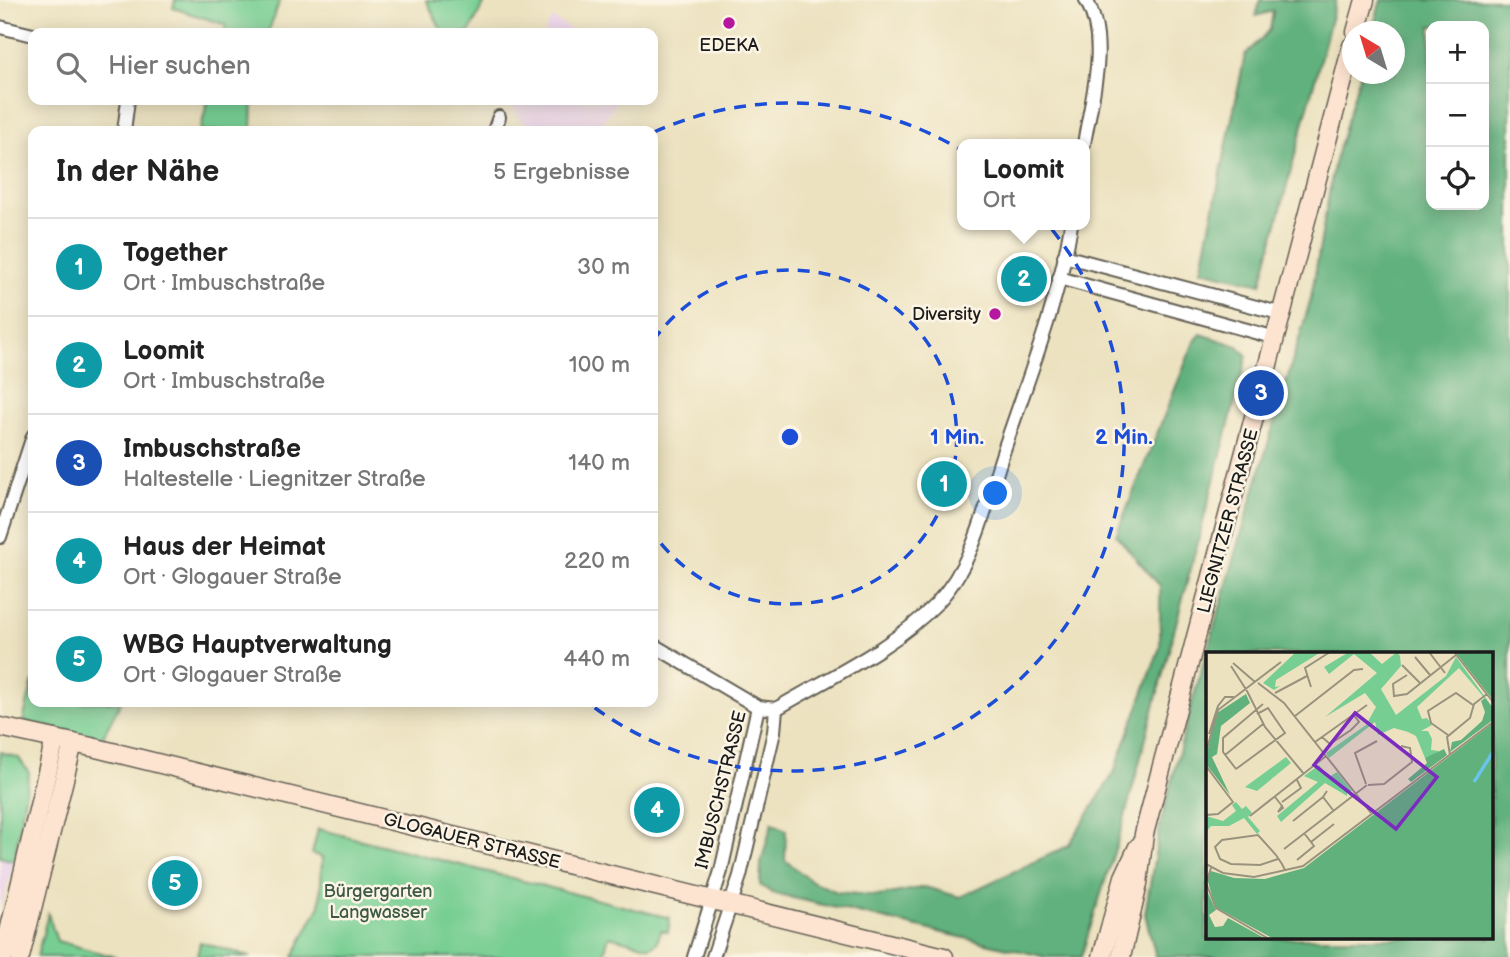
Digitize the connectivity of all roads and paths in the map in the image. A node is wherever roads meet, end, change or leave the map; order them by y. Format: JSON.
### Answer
{"nodes":[{"id":1,"x":1086,"y":0,"type":"edge"},
{"id":2,"x":1365,"y":0,"type":"edge"},
{"id":3,"x":1359,"y":21,"type":"edge"},
{"id":4,"x":0,"y":27,"type":"edge"},
{"id":5,"x":28,"y":34,"type":"edge"},
{"id":6,"x":1343,"y":84,"type":"edge"},
{"id":7,"x":127,"y":105,"type":"edge"},
{"id":8,"x":499,"y":117,"type":"dead end"},
{"id":9,"x":125,"y":126,"type":"edge"},
{"id":10,"x":496,"y":126,"type":"edge"},
{"id":11,"x":1085,"y":139,"type":"edge"},
{"id":12,"x":1071,"y":230,"type":"edge"},
{"id":13,"x":1064,"y":256,"type":"junction"},
{"id":14,"x":1059,"y":278,"type":"junction"},
{"id":15,"x":1283,"y":314,"type":"junction"},
{"id":16,"x":1276,"y":338,"type":"junction"},
{"id":17,"x":28,"y":451,"type":"edge"},
{"id":18,"x":0,"y":537,"type":"edge"},
{"id":19,"x":658,"y":648,"type":"edge"},
{"id":20,"x":758,"y":707,"type":"junction"},
{"id":21,"x":776,"y":709,"type":"junction"},
{"id":22,"x":0,"y":727,"type":"edge"},
{"id":23,"x":55,"y":739,"type":"junction"},
{"id":24,"x":73,"y":743,"type":"junction"},
{"id":25,"x":1144,"y":834,"type":"junction"},
{"id":26,"x":711,"y":898,"type":"junction"},
{"id":27,"x":730,"y":902,"type":"junction"},
{"id":28,"x":3,"y":957,"type":"edge"},
{"id":29,"x":20,"y":957,"type":"edge"},
{"id":30,"x":694,"y":957,"type":"edge"},
{"id":31,"x":713,"y":957,"type":"edge"},
{"id":32,"x":944,"y":957,"type":"edge"},
{"id":33,"x":1102,"y":957,"type":"edge"},
{"id":34,"x":1121,"y":957,"type":"edge"}],
"edges":[{"from":1,"to":11,"type":"street"},
{"from":2,"to":3,"type":"street"},
{"from":4,"to":5,"type":"street"},
{"from":6,"to":15,"type":"street","name":"LIEGNITZER STRASSE"},
{"from":7,"to":9,"type":"street"},
{"from":8,"to":10,"type":"street"},
{"from":12,"to":13,"type":"street","name":"IMBUSCHSTRASSE"},
{"from":13,"to":14,"type":"street","name":"IMBUSCHSTRASSE"},
{"from":13,"to":15,"type":"street"},
{"from":14,"to":16,"type":"street"},
{"from":14,"to":21,"type":"street","name":"IMBUSCHSTRASSE"},
{"from":15,"to":16,"type":"street","name":"LIEGNITZER STRASSE"},
{"from":16,"to":25,"type":"street","name":"LIEGNITZER STRASSE"},
{"from":17,"to":18,"type":"street"},
{"from":19,"to":20,"type":"street"},
{"from":20,"to":21,"type":"street","name":"IMBUSCHSTRASSE"},
{"from":20,"to":26,"type":"street","name":"IMBUSCHSTRASSE"},
{"from":21,"to":27,"type":"street","name":"IMBUSCHSTRASSE"},
{"from":22,"to":23,"type":"street","name":"GLOGAUER STRASSE"},
{"from":23,"to":24,"type":"street","name":"GLOGAUER STRASSE"},
{"from":23,"to":28,"type":"street"},
{"from":24,"to":26,"type":"street","name":"GLOGAUER STRASSE"},
{"from":24,"to":29,"type":"street"},
{"from":25,"to":33,"type":"street","name":"LIEGNITZER STRASSE"},
{"from":25,"to":34,"type":"street","name":"LIEGNITZER STRASSE"},
{"from":26,"to":27,"type":"street","name":"GLOGAUER STRASSE"},
{"from":26,"to":30,"type":"street","name":"IMBUSCHSTRASSE"},
{"from":27,"to":31,"type":"street","name":"IMBUSCHSTRASSE"},
{"from":27,"to":32,"type":"street","name":"GLOGAUER STRASSE"}]}
